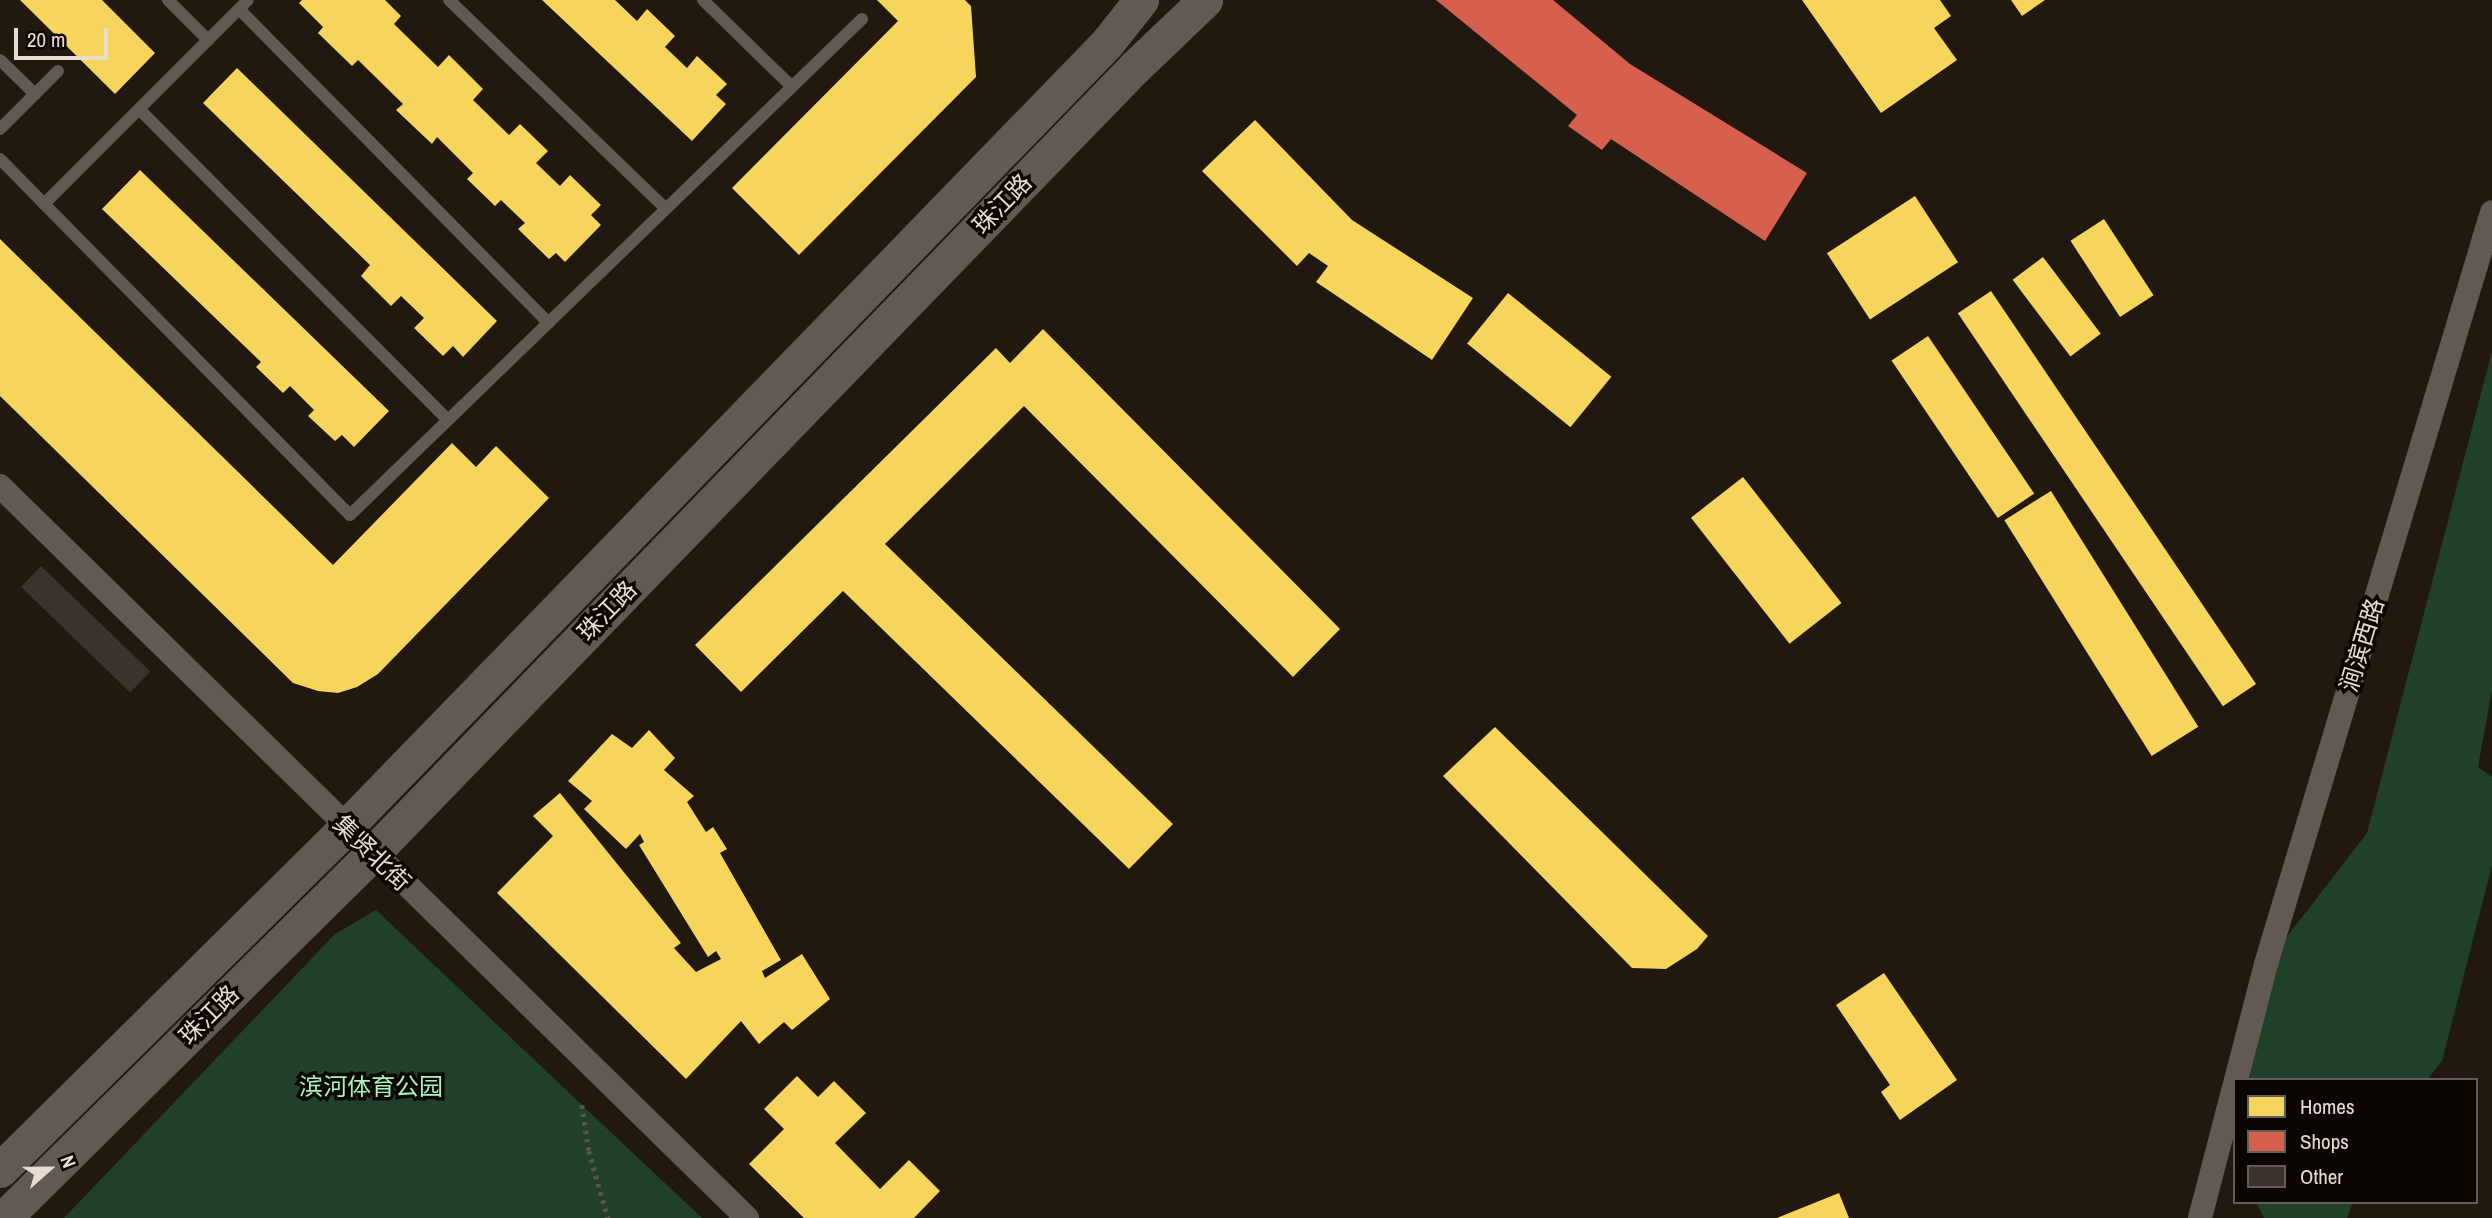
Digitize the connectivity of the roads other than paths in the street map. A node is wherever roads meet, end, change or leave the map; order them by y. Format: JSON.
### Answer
{"nodes":[{"id":1,"x":168,"y":0,"type":"edge"},
{"id":2,"x":449,"y":0,"type":"edge"},
{"id":3,"x":703,"y":0,"type":"edge"},
{"id":4,"x":1204,"y":0,"type":"edge"},
{"id":5,"x":1132,"y":3,"type":"edge"},
{"id":6,"x":243,"y":4,"type":"edge"},
{"id":7,"x":862,"y":19,"type":"dead end"},
{"id":8,"x":1167,"y":37,"type":"junction"},
{"id":9,"x":208,"y":40,"type":"junction"},
{"id":10,"x":0,"y":60,"type":"edge"},
{"id":11,"x":58,"y":71,"type":"dead end"},
{"id":12,"x":792,"y":87,"type":"junction"},
{"id":13,"x":35,"y":94,"type":"junction"},
{"id":14,"x":139,"y":109,"type":"junction"},
{"id":15,"x":0,"y":129,"type":"edge"},
{"id":16,"x":0,"y":159,"type":"edge"},
{"id":17,"x":44,"y":204,"type":"junction"},
{"id":18,"x":666,"y":209,"type":"junction"},
{"id":19,"x":2492,"y":212,"type":"edge"},
{"id":20,"x":549,"y":323,"type":"junction"},
{"id":21,"x":448,"y":420,"type":"junction"},
{"id":22,"x":0,"y":486,"type":"edge"},
{"id":23,"x":345,"y":828,"type":"junction"},
{"id":24,"x":372,"y":854,"type":"junction"},
{"id":25,"x":2236,"y":1078,"type":"edge"},
{"id":26,"x":2233,"y":1090,"type":"edge"},
{"id":27,"x":0,"y":1170,"type":"edge"},
{"id":28,"x":4,"y":1218,"type":"edge"},
{"id":29,"x":747,"y":1218,"type":"edge"},
{"id":30,"x":2200,"y":1218,"type":"edge"}],
"edges":[{"from":1,"to":9,"type":"lane"},
{"from":2,"to":18,"type":"lane"},
{"from":3,"to":12,"type":"lane"},
{"from":4,"to":8,"type":"main road","name":"珠江路"},
{"from":5,"to":8,"type":"main road"},
{"from":5,"to":23,"type":"main road","name":"珠江路"},
{"from":6,"to":9,"type":"lane"},
{"from":6,"to":20,"type":"lane"},
{"from":7,"to":12,"type":"lane"},
{"from":8,"to":24,"type":"main road","name":"珠江路"},
{"from":9,"to":14,"type":"lane"},
{"from":10,"to":13,"type":"lane"},
{"from":11,"to":13,"type":"lane"},
{"from":12,"to":18,"type":"lane"},
{"from":13,"to":15,"type":"lane"},
{"from":14,"to":17,"type":"lane"},
{"from":14,"to":21,"type":"lane"},
{"from":16,"to":17,"type":"lane"},
{"from":17,"to":21,"type":"lane"},
{"from":18,"to":20,"type":"lane"},
{"from":19,"to":25,"type":"street","name":"涧滨西路"},
{"from":20,"to":21,"type":"lane"},
{"from":22,"to":23,"type":"street","name":"集贤北街"},
{"from":23,"to":24,"type":"street","name":"集贤北街"},
{"from":23,"to":27,"type":"main road","name":"珠江路"},
{"from":24,"to":28,"type":"main road","name":"珠江路"},
{"from":24,"to":29,"type":"street","name":"集贤北街"},
{"from":26,"to":30,"type":"street","name":"涧滨西路"}]}
